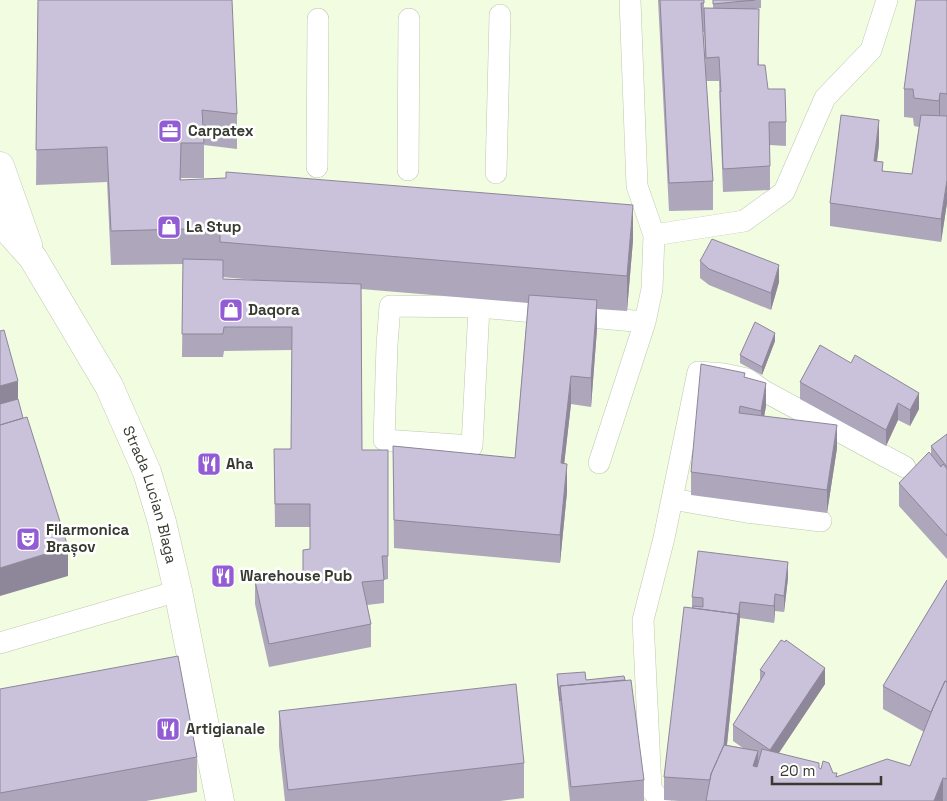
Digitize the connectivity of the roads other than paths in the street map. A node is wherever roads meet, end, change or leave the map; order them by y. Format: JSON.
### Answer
{"nodes":[{"id":1,"x":630,"y":0,"type":"edge"},
{"id":2,"x":887,"y":0,"type":"edge"},
{"id":3,"x":500,"y":15,"type":"dead end"},
{"id":4,"x":318,"y":19,"type":"dead end"},
{"id":5,"x":409,"y":19,"type":"dead end"},
{"id":6,"x":0,"y":166,"type":"edge"},
{"id":7,"x":317,"y":168,"type":"dead end"},
{"id":8,"x":408,"y":170,"type":"dead end"},
{"id":9,"x":496,"y":173,"type":"dead end"},
{"id":10,"x":0,"y":221,"type":"edge"},
{"id":11,"x":654,"y":235,"type":"junction"},
{"id":12,"x":33,"y":258,"type":"junction"},
{"id":13,"x":479,"y":307,"type":"junction"},
{"id":14,"x":645,"y":322,"type":"junction"},
{"id":15,"x":599,"y":463,"type":"dead end"},
{"id":16,"x":905,"y":466,"type":"dead end"},
{"id":17,"x":672,"y":500,"type":"junction"},
{"id":18,"x":821,"y":521,"type":"dead end"},
{"id":19,"x":178,"y":591,"type":"junction"},
{"id":20,"x":0,"y":643,"type":"edge"},
{"id":21,"x":220,"y":801,"type":"edge"},
{"id":22,"x":661,"y":801,"type":"edge"}],
"edges":[{"from":1,"to":11,"type":"lane"},
{"from":2,"to":11,"type":"lane"},
{"from":3,"to":9,"type":"lane"},
{"from":4,"to":7,"type":"lane"},
{"from":5,"to":8,"type":"lane"},
{"from":6,"to":12,"type":"street"},
{"from":10,"to":12,"type":"street","name":"Strada Lucian Blaga"},
{"from":11,"to":14,"type":"lane"},
{"from":12,"to":19,"type":"street","name":"Strada Lucian Blaga"},
{"from":13,"to":13,"type":"lane"},
{"from":13,"to":14,"type":"lane"},
{"from":14,"to":15,"type":"lane"},
{"from":16,"to":17,"type":"lane"},
{"from":17,"to":18,"type":"lane"},
{"from":17,"to":22,"type":"lane"},
{"from":19,"to":20,"type":"lane"},
{"from":19,"to":21,"type":"street","name":"Strada Lucian Blaga"}]}
